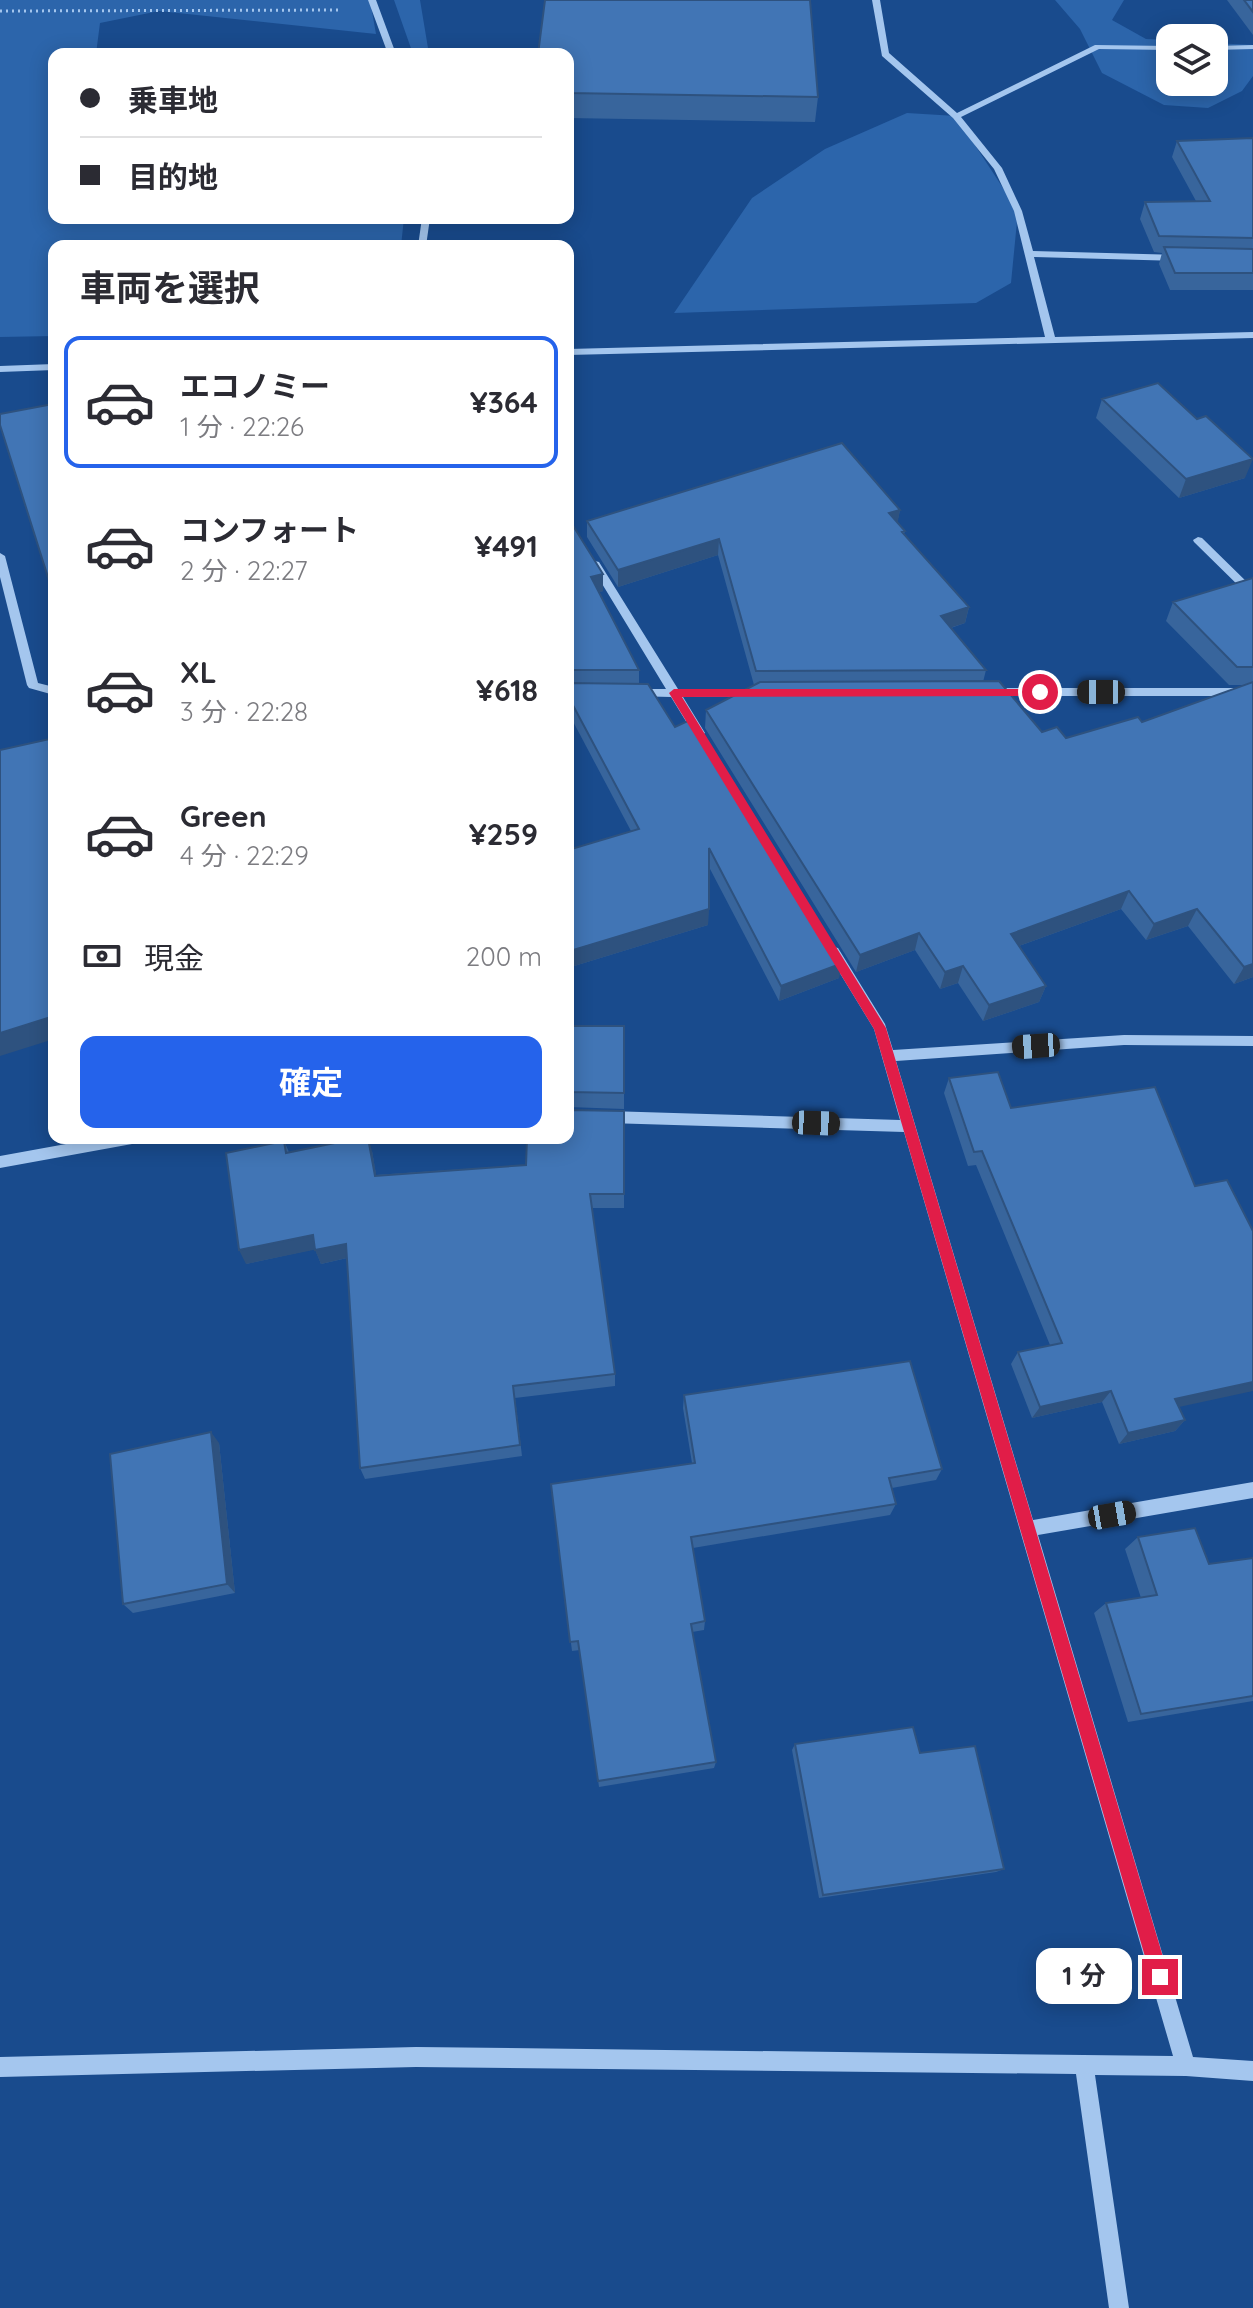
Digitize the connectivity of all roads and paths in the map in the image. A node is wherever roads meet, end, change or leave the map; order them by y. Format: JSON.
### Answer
{"nodes":[{"id":1,"x":372,"y":0,"type":"edge"},
{"id":2,"x":876,"y":0,"type":"edge"},
{"id":3,"x":376,"y":10,"type":"junction"},
{"id":4,"x":0,"y":11,"type":"edge"},
{"id":5,"x":1253,"y":47,"type":"edge"},
{"id":6,"x":390,"y":48,"type":"edge"},
{"id":7,"x":1156,"y":48,"type":"edge"},
{"id":8,"x":1228,"y":48,"type":"edge"},
{"id":9,"x":956,"y":116,"type":"junction"},
{"id":10,"x":1028,"y":254,"type":"junction"},
{"id":11,"x":1193,"y":259,"type":"edge"},
{"id":12,"x":1253,"y":335,"type":"edge"},
{"id":13,"x":1051,"y":341,"type":"junction"},
{"id":14,"x":574,"y":352,"type":"edge"},
{"id":15,"x":48,"y":367,"type":"edge"},
{"id":16,"x":0,"y":369,"type":"edge"},
{"id":17,"x":1198,"y":540,"type":"dead end"},
{"id":18,"x":584,"y":547,"type":"edge"},
{"id":19,"x":0,"y":556,"type":"edge"},
{"id":20,"x":4,"y":586,"type":"edge"},
{"id":21,"x":1253,"y":594,"type":"edge"},
{"id":22,"x":48,"y":689,"type":"edge"},
{"id":23,"x":1253,"y":692,"type":"edge"},
{"id":24,"x":674,"y":693,"type":"junction"},
{"id":25,"x":768,"y":693,"type":"edge"},
{"id":26,"x":971,"y":693,"type":"edge"},
{"id":27,"x":629,"y":694,"type":"edge"},
{"id":28,"x":707,"y":747,"type":"edge"},
{"id":29,"x":822,"y":934,"type":"edge"},
{"id":30,"x":1253,"y":1041,"type":"edge"},
{"id":31,"x":888,"y":1056,"type":"junction"},
{"id":32,"x":599,"y":1117,"type":"edge"},
{"id":33,"x":909,"y":1126,"type":"junction"},
{"id":34,"x":99,"y":1144,"type":"edge"},
{"id":35,"x":0,"y":1162,"type":"edge"},
{"id":36,"x":1253,"y":1490,"type":"edge"},
{"id":37,"x":1028,"y":1529,"type":"junction"},
{"id":38,"x":1084,"y":2065,"type":"junction"},
{"id":39,"x":1186,"y":2066,"type":"junction"},
{"id":40,"x":0,"y":2067,"type":"edge"},
{"id":41,"x":1253,"y":2071,"type":"edge"},
{"id":42,"x":1119,"y":2308,"type":"edge"}],
"edges":[{"from":1,"to":3,"type":"street"},
{"from":2,"to":9,"type":"street"},
{"from":3,"to":4,"type":"path"},
{"from":3,"to":6,"type":"street"},
{"from":5,"to":8,"type":"street"},
{"from":7,"to":9,"type":"street"},
{"from":9,"to":10,"type":"street"},
{"from":10,"to":11,"type":"street"},
{"from":10,"to":13,"type":"street"},
{"from":12,"to":13,"type":"street"},
{"from":13,"to":14,"type":"street"},
{"from":15,"to":16,"type":"street"},
{"from":17,"to":21,"type":"street"},
{"from":18,"to":24,"type":"street"},
{"from":19,"to":20,"type":"street"},
{"from":20,"to":22,"type":"street"},
{"from":23,"to":26,"type":"street"},
{"from":24,"to":25,"type":"street"},
{"from":24,"to":27,"type":"street"},
{"from":24,"to":28,"type":"street"},
{"from":29,"to":31,"type":"street"},
{"from":30,"to":31,"type":"street"},
{"from":31,"to":33,"type":"street"},
{"from":32,"to":33,"type":"street"},
{"from":33,"to":37,"type":"street"},
{"from":34,"to":35,"type":"street"},
{"from":36,"to":37,"type":"street"},
{"from":37,"to":39,"type":"street"},
{"from":38,"to":39,"type":"street"},
{"from":38,"to":40,"type":"street"},
{"from":38,"to":42,"type":"street"},
{"from":39,"to":41,"type":"street"}]}
